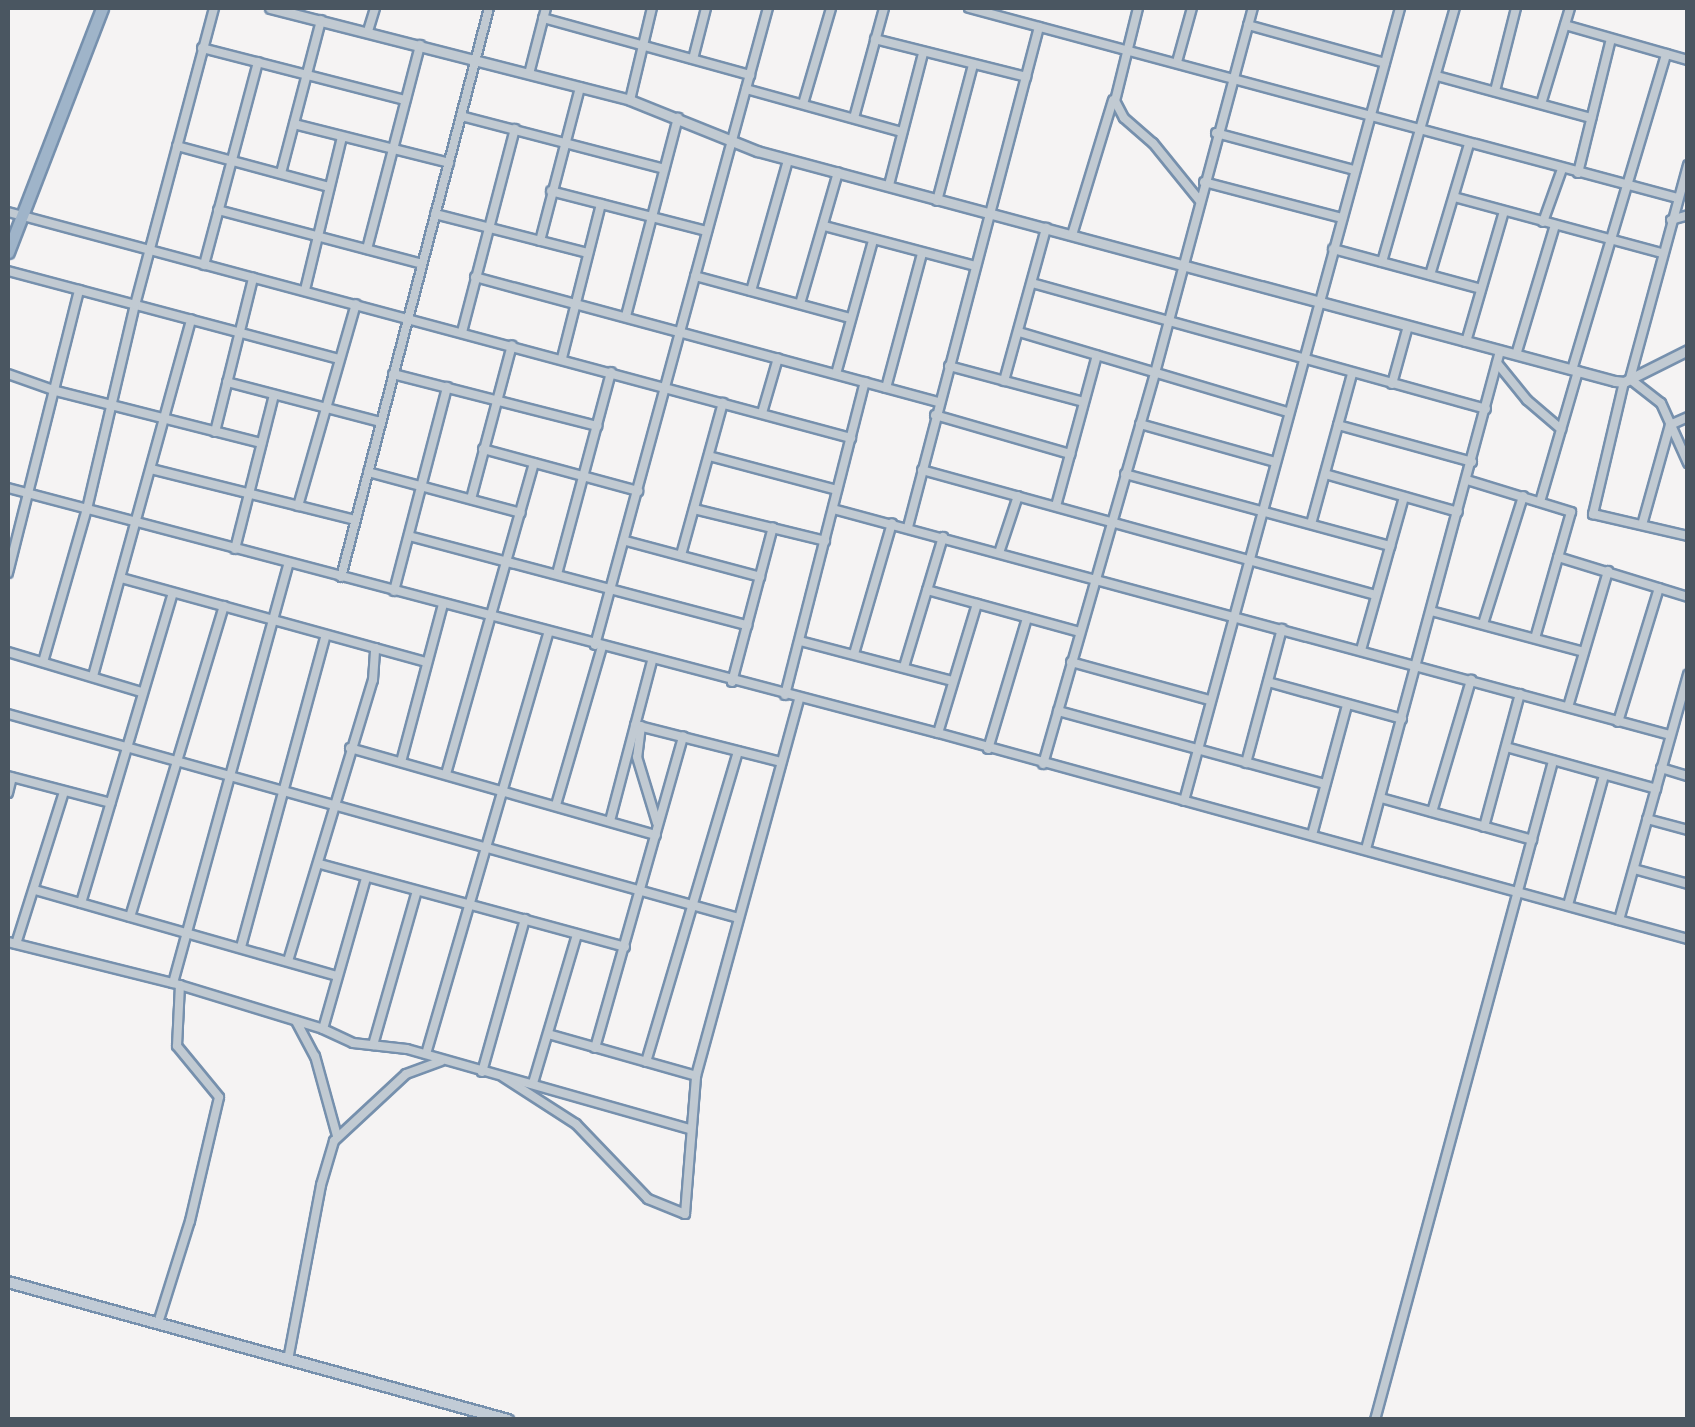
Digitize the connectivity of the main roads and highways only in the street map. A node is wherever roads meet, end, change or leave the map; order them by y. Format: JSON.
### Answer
{"nodes":[{"id":1,"x":102,"y":8,"type":"edge"},
{"id":2,"x":8,"y":252,"type":"edge"},
{"id":3,"x":8,"y":1282,"type":"edge"},
{"id":4,"x":508,"y":1420,"type":"edge"}],
"edges":[{"from":1,"to":2,"type":"highway"},
{"from":3,"to":4,"type":"main road"}]}
